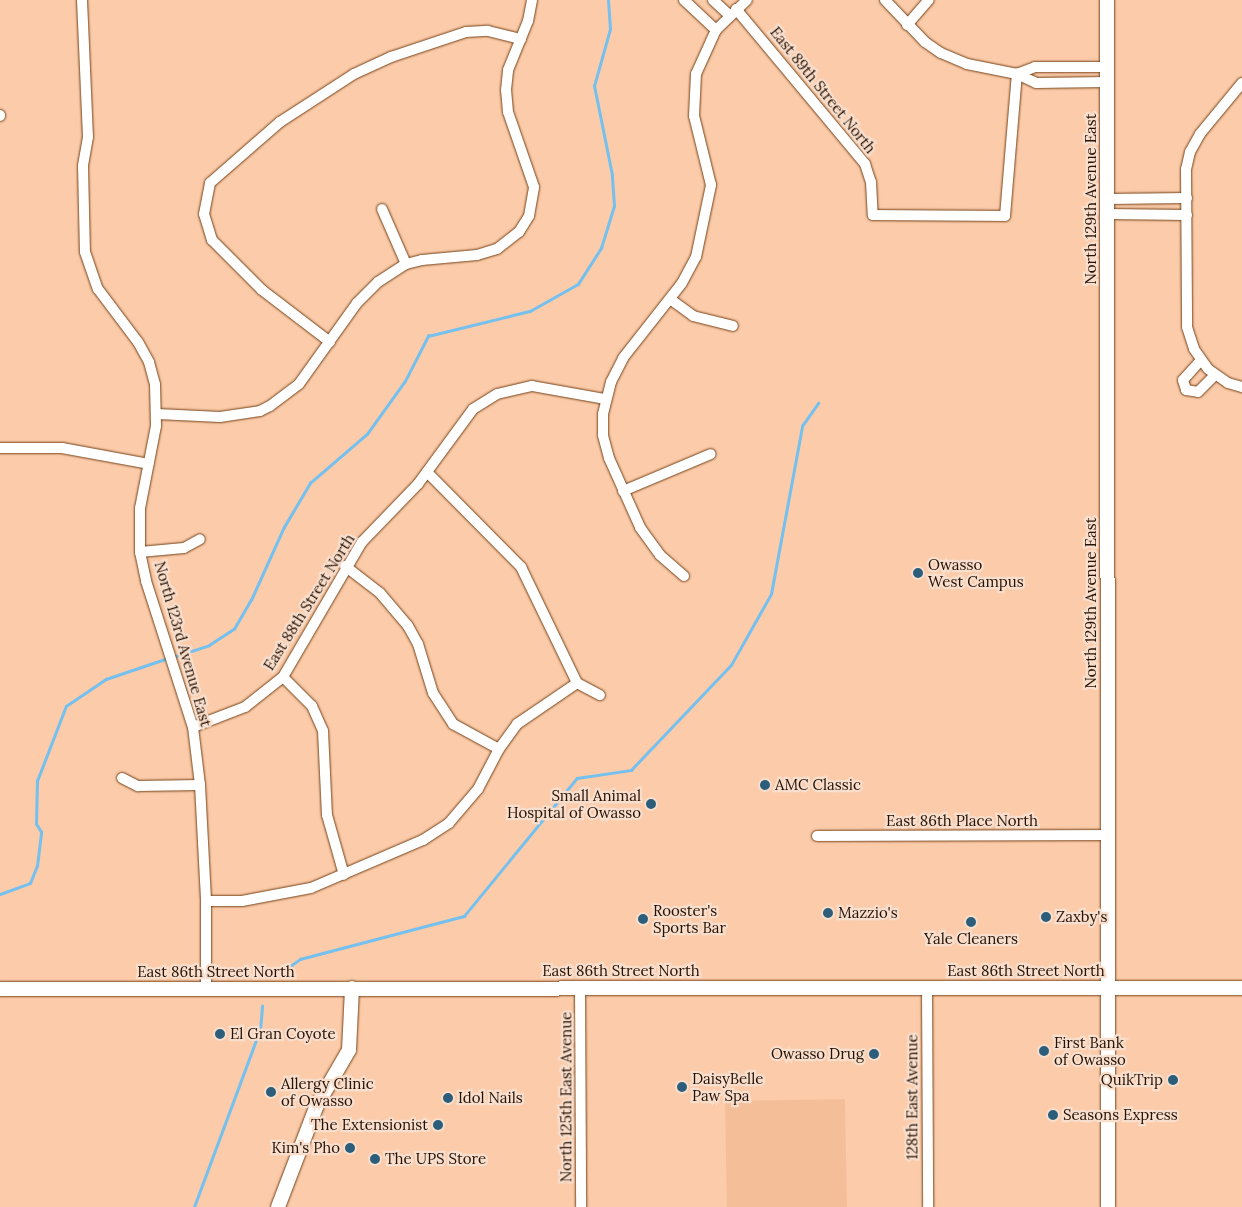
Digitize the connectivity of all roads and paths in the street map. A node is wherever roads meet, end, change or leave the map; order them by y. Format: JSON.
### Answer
{"nodes":[{"id":1,"x":82,"y":0,"type":"edge"},
{"id":2,"x":532,"y":0,"type":"edge"},
{"id":3,"x":684,"y":0,"type":"edge"},
{"id":4,"x":713,"y":0,"type":"edge"},
{"id":5,"x":746,"y":0,"type":"edge"},
{"id":6,"x":885,"y":0,"type":"edge"},
{"id":7,"x":929,"y":0,"type":"edge"},
{"id":8,"x":1107,"y":0,"type":"edge"},
{"id":9,"x":733,"y":12,"type":"junction"},
{"id":10,"x":907,"y":26,"type":"junction"},
{"id":11,"x":716,"y":30,"type":"junction"},
{"id":12,"x":521,"y":39,"type":"junction"},
{"id":13,"x":1107,"y":67,"type":"junction"},
{"id":14,"x":1017,"y":74,"type":"junction"},
{"id":15,"x":1107,"y":82,"type":"junction"},
{"id":16,"x":1242,"y":83,"type":"edge"},
{"id":17,"x":1187,"y":198,"type":"junction"},
{"id":18,"x":1108,"y":199,"type":"junction"},
{"id":19,"x":382,"y":209,"type":"dead end"},
{"id":20,"x":1108,"y":214,"type":"junction"},
{"id":21,"x":1187,"y":214,"type":"junction"},
{"id":22,"x":406,"y":264,"type":"junction"},
{"id":23,"x":670,"y":299,"type":"junction"},
{"id":24,"x":733,"y":326,"type":"dead end"},
{"id":25,"x":330,"y":342,"type":"junction"},
{"id":26,"x":1201,"y":360,"type":"junction"},
{"id":27,"x":1211,"y":372,"type":"junction"},
{"id":28,"x":1242,"y":387,"type":"edge"},
{"id":29,"x":605,"y":399,"type":"junction"},
{"id":30,"x":157,"y":414,"type":"junction"},
{"id":31,"x":0,"y":448,"type":"edge"},
{"id":32,"x":711,"y":454,"type":"dead end"},
{"id":33,"x":149,"y":464,"type":"junction"},
{"id":34,"x":428,"y":472,"type":"junction"},
{"id":35,"x":623,"y":491,"type":"junction"},
{"id":36,"x":200,"y":539,"type":"dead end"},
{"id":37,"x":140,"y":552,"type":"junction"},
{"id":38,"x":345,"y":566,"type":"junction"},
{"id":39,"x":684,"y":576,"type":"dead end"},
{"id":40,"x":283,"y":677,"type":"junction"},
{"id":41,"x":577,"y":683,"type":"junction"},
{"id":42,"x":600,"y":695,"type":"dead end"},
{"id":43,"x":193,"y":727,"type":"junction"},
{"id":44,"x":499,"y":749,"type":"junction"},
{"id":45,"x":122,"y":778,"type":"dead end"},
{"id":46,"x":200,"y":785,"type":"junction"},
{"id":47,"x":1108,"y":835,"type":"junction"},
{"id":48,"x":817,"y":836,"type":"dead end"},
{"id":49,"x":344,"y":875,"type":"junction"},
{"id":50,"x":206,"y":901,"type":"junction"},
{"id":51,"x":580,"y":987,"type":"junction"},
{"id":52,"x":927,"y":987,"type":"junction"},
{"id":53,"x":0,"y":988,"type":"edge"},
{"id":54,"x":352,"y":988,"type":"junction"},
{"id":55,"x":1107,"y":988,"type":"junction"},
{"id":56,"x":1242,"y":988,"type":"edge"},
{"id":57,"x":206,"y":989,"type":"junction"},
{"id":58,"x":278,"y":1207,"type":"edge"},
{"id":59,"x":581,"y":1207,"type":"edge"},
{"id":60,"x":928,"y":1207,"type":"edge"},
{"id":61,"x":1108,"y":1207,"type":"edge"}],
"edges":[{"from":1,"to":30,"type":"street","name":"North 123rd Avenue East"},
{"from":2,"to":12,"type":"street"},
{"from":3,"to":11,"type":"street"},
{"from":4,"to":9,"type":"street"},
{"from":5,"to":9,"type":"street"},
{"from":6,"to":10,"type":"street"},
{"from":7,"to":10,"type":"street"},
{"from":8,"to":13,"type":"main road","name":"North 129th Avenue East"},
{"from":9,"to":11,"type":"street"},
{"from":9,"to":14,"type":"street","name":"East 89th Street North"},
{"from":10,"to":14,"type":"street"},
{"from":11,"to":23,"type":"street"},
{"from":12,"to":22,"type":"street"},
{"from":12,"to":25,"type":"street"},
{"from":13,"to":14,"type":"street"},
{"from":13,"to":15,"type":"main road","name":"North 129th Avenue East"},
{"from":14,"to":15,"type":"street"},
{"from":15,"to":18,"type":"main road","name":"North 129th Avenue East"},
{"from":16,"to":17,"type":"street"},
{"from":17,"to":18,"type":"street"},
{"from":17,"to":21,"type":"street"},
{"from":18,"to":20,"type":"main road","name":"North 129th Avenue East"},
{"from":19,"to":22,"type":"street"},
{"from":20,"to":21,"type":"street"},
{"from":20,"to":47,"type":"main road","name":"North 129th Avenue East"},
{"from":21,"to":26,"type":"street"},
{"from":22,"to":25,"type":"street"},
{"from":23,"to":24,"type":"street"},
{"from":23,"to":29,"type":"street"},
{"from":25,"to":30,"type":"street"},
{"from":26,"to":27,"type":"street"},
{"from":26,"to":27,"type":"street"},
{"from":27,"to":28,"type":"street"},
{"from":29,"to":34,"type":"street","name":"East 88th Street North"},
{"from":29,"to":35,"type":"street"},
{"from":30,"to":33,"type":"street","name":"North 123rd Avenue East"},
{"from":31,"to":33,"type":"street"},
{"from":32,"to":35,"type":"street"},
{"from":33,"to":37,"type":"street","name":"North 123rd Avenue East"},
{"from":34,"to":38,"type":"street","name":"East 88th Street North"},
{"from":34,"to":41,"type":"street"},
{"from":35,"to":39,"type":"street"},
{"from":36,"to":37,"type":"street"},
{"from":37,"to":43,"type":"street","name":"North 123rd Avenue East"},
{"from":38,"to":40,"type":"street","name":"East 88th Street North"},
{"from":38,"to":44,"type":"street"},
{"from":40,"to":43,"type":"street","name":"East 88th Street North"},
{"from":40,"to":49,"type":"street"},
{"from":41,"to":42,"type":"street"},
{"from":41,"to":44,"type":"street"},
{"from":43,"to":46,"type":"street","name":"North 123rd Avenue East"},
{"from":44,"to":49,"type":"street"},
{"from":45,"to":46,"type":"street"},
{"from":46,"to":50,"type":"street","name":"North 123rd Avenue East"},
{"from":47,"to":48,"type":"street","name":"East 86th Place North"},
{"from":47,"to":55,"type":"main road","name":"North 129th Avenue East"},
{"from":49,"to":50,"type":"street"},
{"from":50,"to":57,"type":"street","name":"North 123rd Avenue East"},
{"from":51,"to":52,"type":"main road","name":"East 86th Street North"},
{"from":51,"to":54,"type":"main road","name":"East 86th Street North"},
{"from":51,"to":59,"type":"street","name":"North 125th East Avenue"},
{"from":52,"to":55,"type":"main road","name":"East 86th Street North"},
{"from":52,"to":60,"type":"street","name":"128th East Avenue"},
{"from":53,"to":57,"type":"main road","name":"East 86th Street North"},
{"from":54,"to":57,"type":"main road","name":"East 86th Street North"},
{"from":54,"to":58,"type":"main road"},
{"from":55,"to":56,"type":"main road","name":"East 86th Street North"},
{"from":55,"to":61,"type":"main road","name":"North 129th Avenue East"}]}
